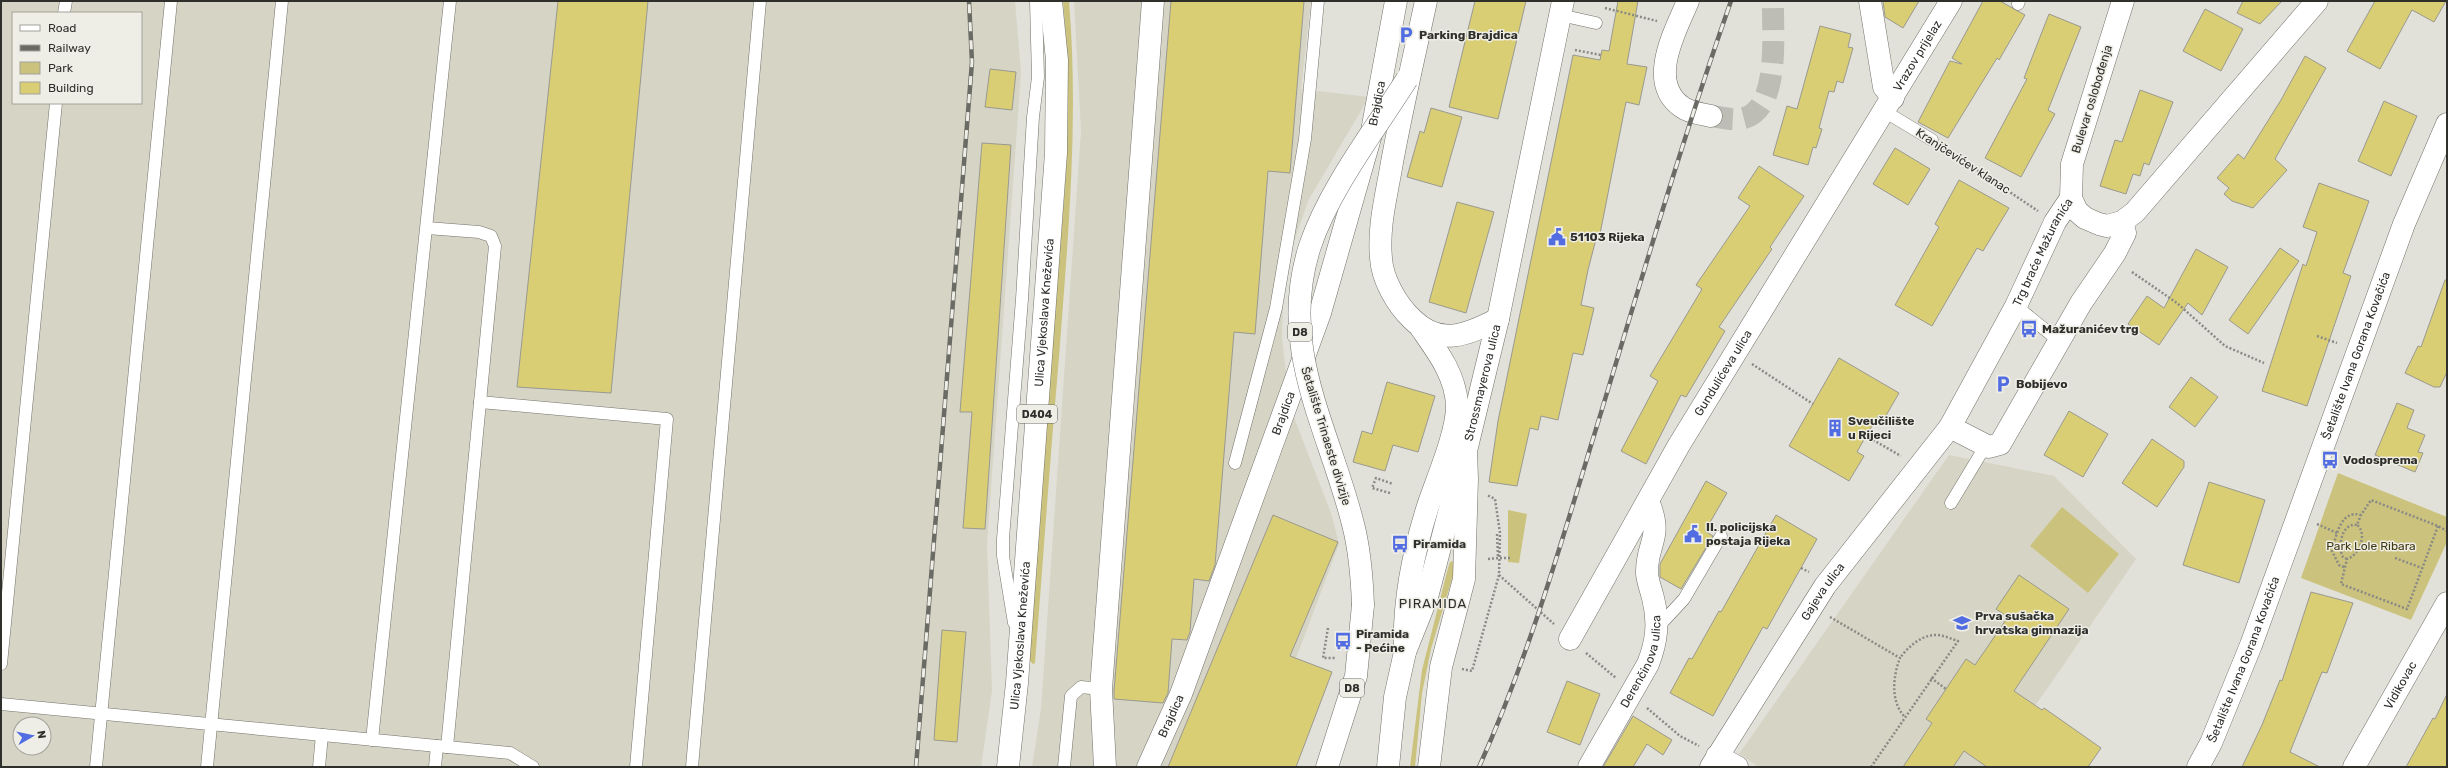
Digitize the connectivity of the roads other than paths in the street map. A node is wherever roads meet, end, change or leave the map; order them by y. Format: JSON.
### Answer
{"nodes":[{"id":1,"x":66,"y":1,"type":"edge"},
{"id":2,"x":170,"y":1,"type":"edge"},
{"id":3,"x":282,"y":1,"type":"edge"},
{"id":4,"x":450,"y":1,"type":"edge"},
{"id":5,"x":760,"y":1,"type":"edge"},
{"id":6,"x":1036,"y":1,"type":"edge"},
{"id":7,"x":1051,"y":1,"type":"edge"},
{"id":8,"x":1153,"y":1,"type":"edge"},
{"id":9,"x":1318,"y":1,"type":"edge"},
{"id":10,"x":1396,"y":1,"type":"edge"},
{"id":11,"x":1426,"y":1,"type":"edge"},
{"id":12,"x":1688,"y":1,"type":"edge"},
{"id":13,"x":1870,"y":1,"type":"edge"},
{"id":14,"x":1951,"y":1,"type":"edge"},
{"id":15,"x":2123,"y":1,"type":"edge"},
{"id":16,"x":2317,"y":1,"type":"edge"},
{"id":17,"x":1561,"y":8,"type":"edge"},
{"id":18,"x":64,"y":12,"type":"edge"},
{"id":19,"x":1596,"y":23,"type":"dead end"},
{"id":20,"x":1407,"y":79,"type":"junction"},
{"id":21,"x":56,"y":104,"type":"edge"},
{"id":22,"x":1888,"y":105,"type":"junction"},
{"id":23,"x":1711,"y":116,"type":"tunnel mouth"},
{"id":24,"x":2447,"y":124,"type":"edge"},
{"id":25,"x":1932,"y":140,"type":"road end"},
{"id":26,"x":2071,"y":198,"type":"junction"},
{"id":27,"x":2122,"y":222,"type":"junction"},
{"id":28,"x":427,"y":228,"type":"junction"},
{"id":29,"x":2016,"y":306,"type":"junction"},
{"id":30,"x":1498,"y":319,"type":"junction"},
{"id":31,"x":1421,"y":328,"type":"junction"},
{"id":32,"x":2059,"y":341,"type":"junction"},
{"id":33,"x":480,"y":402,"type":"junction"},
{"id":34,"x":1950,"y":427,"type":"junction"},
{"id":35,"x":1986,"y":445,"type":"junction"},
{"id":36,"x":1466,"y":451,"type":"junction"},
{"id":37,"x":1235,"y":463,"type":"dead end"},
{"id":38,"x":1648,"y":501,"type":"junction"},
{"id":39,"x":1951,"y":503,"type":"dead end"},
{"id":40,"x":1721,"y":536,"type":"dead end"},
{"id":41,"x":2447,"y":603,"type":"edge"},
{"id":42,"x":1658,"y":627,"type":"junction"},
{"id":43,"x":1570,"y":639,"type":"road end"},
{"id":44,"x":1019,"y":650,"type":"junction"},
{"id":45,"x":1405,"y":652,"type":"junction"},
{"id":46,"x":1,"y":664,"type":"edge"},
{"id":47,"x":1101,"y":689,"type":"junction"},
{"id":48,"x":1,"y":704,"type":"edge"},
{"id":49,"x":101,"y":714,"type":"junction"},
{"id":50,"x":210,"y":724,"type":"junction"},
{"id":51,"x":322,"y":735,"type":"junction"},
{"id":52,"x":372,"y":740,"type":"junction"},
{"id":53,"x":442,"y":746,"type":"junction"},
{"id":54,"x":1710,"y":757,"type":"edge"},
{"id":55,"x":96,"y":767,"type":"edge"},
{"id":56,"x":207,"y":767,"type":"edge"},
{"id":57,"x":319,"y":767,"type":"edge"},
{"id":58,"x":435,"y":767,"type":"edge"},
{"id":59,"x":533,"y":767,"type":"edge"},
{"id":60,"x":636,"y":767,"type":"edge"},
{"id":61,"x":692,"y":767,"type":"edge"},
{"id":62,"x":1008,"y":767,"type":"edge"},
{"id":63,"x":1064,"y":767,"type":"edge"},
{"id":64,"x":1105,"y":767,"type":"edge"},
{"id":65,"x":1148,"y":767,"type":"edge"},
{"id":66,"x":1327,"y":767,"type":"edge"},
{"id":67,"x":1388,"y":767,"type":"edge"},
{"id":68,"x":1429,"y":767,"type":"edge"},
{"id":69,"x":1589,"y":767,"type":"edge"},
{"id":70,"x":1737,"y":767,"type":"edge"},
{"id":71,"x":2198,"y":767,"type":"edge"},
{"id":72,"x":2354,"y":767,"type":"edge"}],
"edges":[{"from":1,"to":18,"type":"lane"},
{"from":2,"to":49,"type":"lane"},
{"from":3,"to":50,"type":"lane"},
{"from":4,"to":28,"type":"lane"},
{"from":5,"to":61,"type":"lane"},
{"from":6,"to":44,"type":"lane"},
{"from":7,"to":44,"type":"street","name":"Ulica Vjekoslava Kneževića","number":"D404"},
{"from":8,"to":47,"type":"street"},
{"from":9,"to":37,"type":"lane"},
{"from":10,"to":65,"type":"street","name":"Brajdica"},
{"from":11,"to":20,"type":"street","number":"D8"},
{"from":12,"to":23,"type":"street"},
{"from":13,"to":22,"type":"street","name":"Kranjčevićev klanac"},
{"from":14,"to":22,"type":"street","name":"Vrazov prijelaz"},
{"from":15,"to":26,"type":"street","name":"Bulevar oslobođenja"},
{"from":16,"to":27,"type":"street"},
{"from":17,"to":19,"type":"lane"},
{"from":17,"to":30,"type":"street","name":"Strossmayerova ulica"},
{"from":20,"to":31,"type":"street"},
{"from":20,"to":66,"type":"street","name":"Šetalište Trinaeste divizije","number":"D8","bridge":true},
{"from":21,"to":46,"type":"lane"},
{"from":22,"to":25,"type":"lane","name":"Kranjčevićev klanac"},
{"from":22,"to":38,"type":"street","name":"Gundulićeva ulica"},
{"from":24,"to":71,"type":"street","name":"Šetalište Ivana Gorana Kovačića"},
{"from":26,"to":27,"type":"street","name":"Trg braće Mažuranića"},
{"from":26,"to":29,"type":"street","name":"Trg braće Mažuranića"},
{"from":27,"to":32,"type":"street"},
{"from":28,"to":33,"type":"lane"},
{"from":28,"to":52,"type":"lane"},
{"from":29,"to":32,"type":"lane"},
{"from":29,"to":34,"type":"street","name":"Trg braće Mažuranića"},
{"from":30,"to":31,"type":"street"},
{"from":30,"to":36,"type":"street","name":"Strossmayerova ulica"},
{"from":31,"to":45,"type":"street"},
{"from":32,"to":35,"type":"street"},
{"from":33,"to":53,"type":"lane"},
{"from":33,"to":60,"type":"lane"},
{"from":34,"to":35,"type":"street"},
{"from":34,"to":54,"type":"street","name":"Gajeva ulica"},
{"from":35,"to":39,"type":"lane"},
{"from":36,"to":45,"type":"street"},
{"from":36,"to":68,"type":"street","name":"Strossmayerova ulica"},
{"from":38,"to":42,"type":"street","name":"Derenčinova ulica"},
{"from":38,"to":43,"type":"street","name":"Gundulićeva ulica"},
{"from":40,"to":42,"type":"lane"},
{"from":41,"to":72,"type":"street","name":"Vidikovac"},
{"from":42,"to":69,"type":"street","name":"Derenčinova ulica"},
{"from":44,"to":62,"type":"street","name":"Ulica Vjekoslava Kneževića","number":"D404"},
{"from":45,"to":67,"type":"street"},
{"from":47,"to":63,"type":"lane"},
{"from":47,"to":64,"type":"street"},
{"from":48,"to":49,"type":"lane"},
{"from":49,"to":50,"type":"lane"},
{"from":49,"to":55,"type":"lane"},
{"from":50,"to":51,"type":"lane"},
{"from":50,"to":56,"type":"lane"},
{"from":51,"to":52,"type":"lane"},
{"from":51,"to":57,"type":"lane"},
{"from":52,"to":53,"type":"lane"},
{"from":53,"to":58,"type":"lane"},
{"from":53,"to":59,"type":"lane"},
{"from":54,"to":70,"type":"street"}]}
